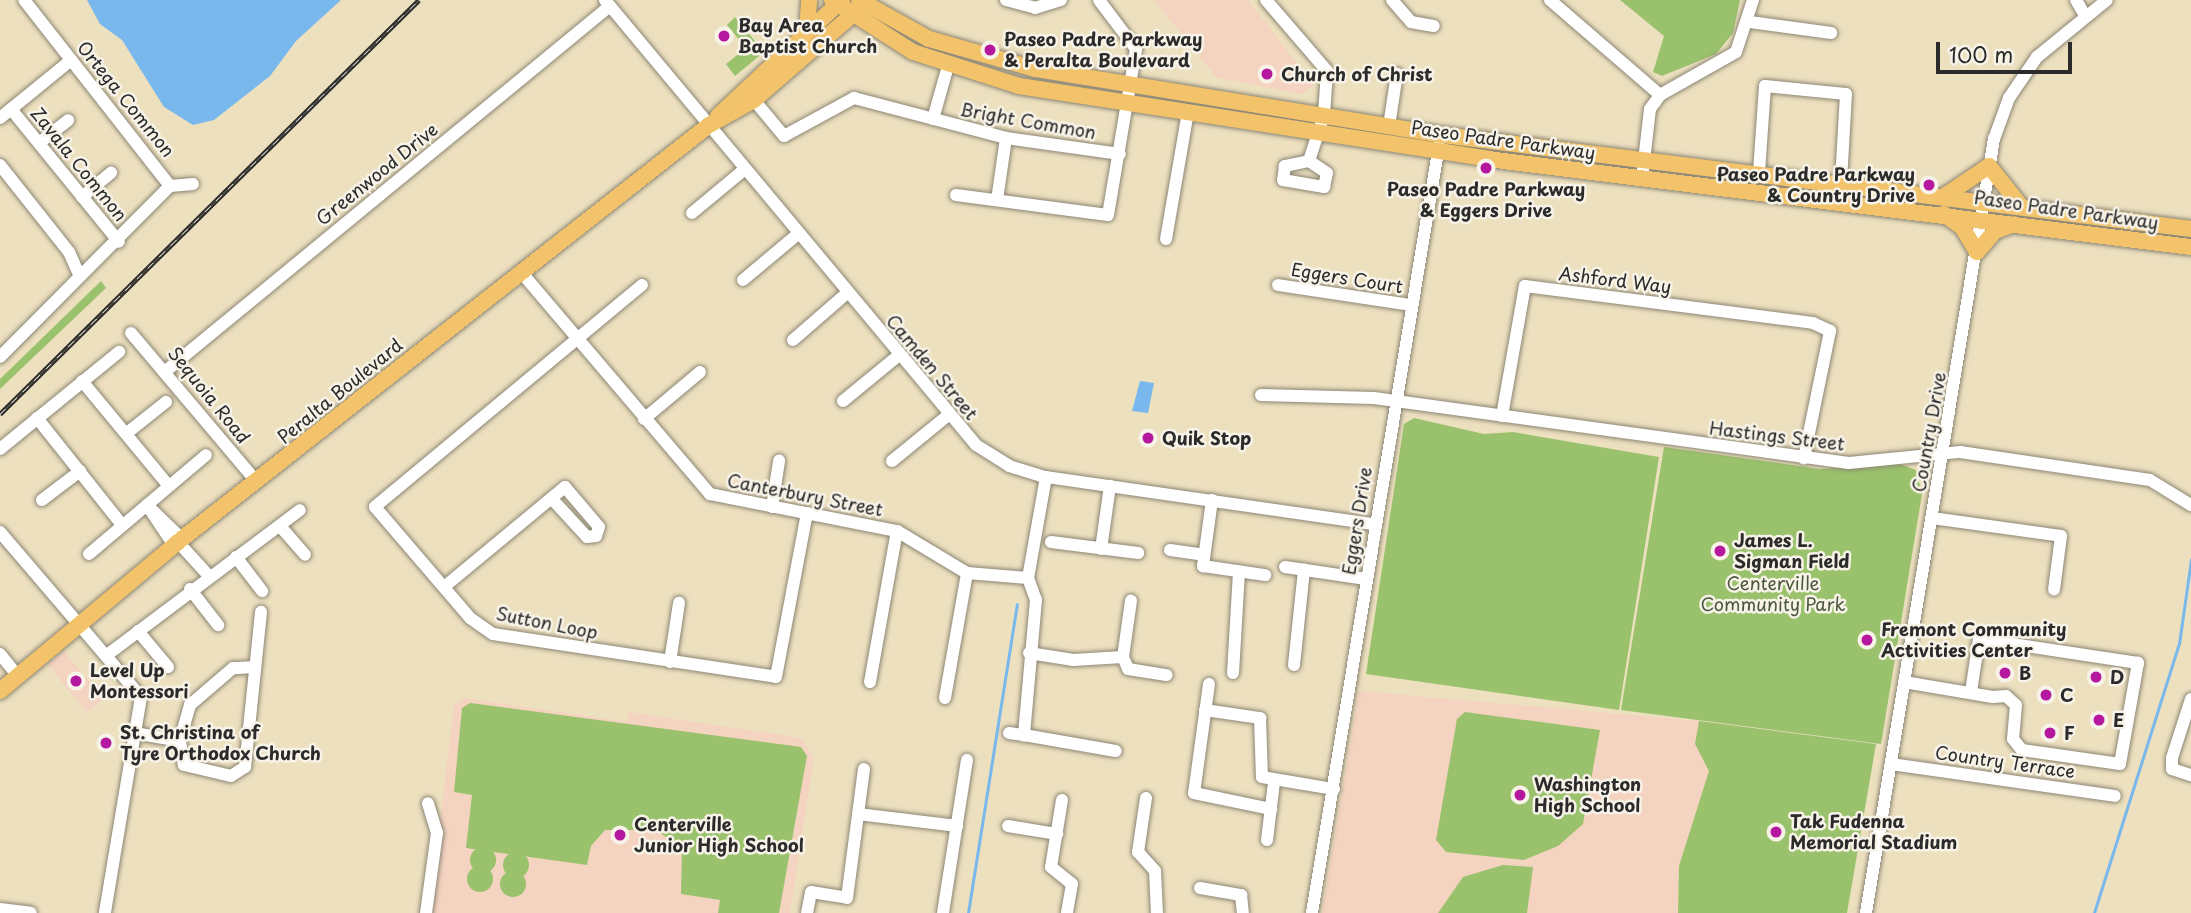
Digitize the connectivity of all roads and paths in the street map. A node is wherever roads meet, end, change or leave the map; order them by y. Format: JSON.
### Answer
{"nodes":[{"id":1,"x":24,"y":0,"type":"edge"},
{"id":2,"x":809,"y":0,"type":"edge"},
{"id":3,"x":1006,"y":0,"type":"edge"},
{"id":4,"x":1061,"y":0,"type":"edge"},
{"id":5,"x":1099,"y":0,"type":"edge"},
{"id":6,"x":1266,"y":0,"type":"edge"},
{"id":7,"x":1392,"y":0,"type":"edge"},
{"id":8,"x":1550,"y":0,"type":"edge"},
{"id":9,"x":1753,"y":0,"type":"edge"},
{"id":10,"x":2076,"y":0,"type":"edge"},
{"id":11,"x":2107,"y":0,"type":"edge"},
{"id":12,"x":864,"y":1,"type":"edge"},
{"id":13,"x":837,"y":2,"type":"edge"},
{"id":14,"x":608,"y":3,"type":"edge"},
{"id":15,"x":2084,"y":14,"type":"junction"},
{"id":16,"x":851,"y":16,"type":"junction"},
{"id":17,"x":1750,"y":22,"type":"junction"},
{"id":18,"x":1434,"y":26,"type":"dead end"},
{"id":19,"x":807,"y":31,"type":"junction"},
{"id":20,"x":1831,"y":33,"type":"dead end"},
{"id":21,"x":71,"y":60,"type":"junction"},
{"id":22,"x":948,"y":66,"type":"junction"},
{"id":23,"x":1397,"y":74,"type":"dead end"},
{"id":24,"x":1132,"y":83,"type":"junction"},
{"id":25,"x":1660,"y":95,"type":"junction"},
{"id":26,"x":754,"y":100,"type":"junction"},
{"id":27,"x":1128,"y":101,"type":"junction"},
{"id":28,"x":11,"y":109,"type":"junction"},
{"id":29,"x":1188,"y":111,"type":"junction"},
{"id":30,"x":1324,"y":115,"type":"junction"},
{"id":31,"x":0,"y":118,"type":"edge"},
{"id":32,"x":933,"y":119,"type":"junction"},
{"id":33,"x":68,"y":120,"type":"dead end"},
{"id":34,"x":709,"y":125,"type":"junction"},
{"id":35,"x":1390,"y":126,"type":"junction"},
{"id":36,"x":1316,"y":132,"type":"junction"},
{"id":37,"x":1443,"y":135,"type":"junction"},
{"id":38,"x":1006,"y":138,"type":"junction"},
{"id":39,"x":39,"y":143,"type":"junction"},
{"id":40,"x":1436,"y":151,"type":"junction"},
{"id":41,"x":1120,"y":154,"type":"junction"},
{"id":42,"x":1643,"y":159,"type":"junction"},
{"id":43,"x":1310,"y":161,"type":"dead end"},
{"id":44,"x":0,"y":165,"type":"edge"},
{"id":45,"x":1989,"y":166,"type":"junction"},
{"id":46,"x":745,"y":169,"type":"junction"},
{"id":47,"x":1759,"y":172,"type":"junction"},
{"id":48,"x":111,"y":173,"type":"dead end"},
{"id":49,"x":1642,"y":178,"type":"junction"},
{"id":50,"x":1841,"y":183,"type":"junction"},
{"id":51,"x":193,"y":184,"type":"dead end"},
{"id":52,"x":170,"y":186,"type":"junction"},
{"id":53,"x":956,"y":195,"type":"dead end"},
{"id":54,"x":1943,"y":195,"type":"junction"},
{"id":55,"x":82,"y":197,"type":"junction"},
{"id":56,"x":997,"y":200,"type":"junction"},
{"id":57,"x":2020,"y":205,"type":"junction"},
{"id":58,"x":1984,"y":209,"type":"junction"},
{"id":59,"x":1942,"y":212,"type":"junction"},
{"id":60,"x":692,"y":213,"type":"dead end"},
{"id":61,"x":2018,"y":222,"type":"junction"},
{"id":62,"x":2191,"y":229,"type":"edge"},
{"id":63,"x":799,"y":233,"type":"junction"},
{"id":64,"x":1166,"y":239,"type":"dead end"},
{"id":65,"x":119,"y":242,"type":"junction"},
{"id":66,"x":2191,"y":247,"type":"edge"},
{"id":67,"x":1977,"y":252,"type":"junction"},
{"id":68,"x":521,"y":272,"type":"junction"},
{"id":69,"x":79,"y":274,"type":"junction"},
{"id":70,"x":743,"y":280,"type":"dead end"},
{"id":71,"x":642,"y":285,"type":"dead end"},
{"id":72,"x":1278,"y":285,"type":"dead end"},
{"id":73,"x":847,"y":293,"type":"junction"},
{"id":74,"x":1410,"y":305,"type":"junction"},
{"id":75,"x":131,"y":333,"type":"dead end"},
{"id":76,"x":578,"y":339,"type":"junction"},
{"id":77,"x":793,"y":340,"type":"dead end"},
{"id":78,"x":119,"y":352,"type":"dead end"},
{"id":79,"x":899,"y":355,"type":"junction"},
{"id":80,"x":0,"y":356,"type":"edge"},
{"id":81,"x":167,"y":370,"type":"junction"},
{"id":82,"x":700,"y":372,"type":"dead end"},
{"id":83,"x":82,"y":382,"type":"junction"},
{"id":84,"x":1261,"y":395,"type":"dead end"},
{"id":85,"x":843,"y":401,"type":"dead end"},
{"id":86,"x":1395,"y":401,"type":"junction"},
{"id":87,"x":166,"y":402,"type":"dead end"},
{"id":88,"x":947,"y":416,"type":"junction"},
{"id":89,"x":1502,"y":416,"type":"junction"},
{"id":90,"x":37,"y":418,"type":"junction"},
{"id":91,"x":644,"y":419,"type":"junction"},
{"id":92,"x":127,"y":433,"type":"junction"},
{"id":93,"x":0,"y":449,"type":"edge"},
{"id":94,"x":1943,"y":453,"type":"junction"},
{"id":95,"x":206,"y":455,"type":"dead end"},
{"id":96,"x":1804,"y":458,"type":"junction"},
{"id":97,"x":779,"y":461,"type":"dead end"},
{"id":98,"x":892,"y":461,"type":"dead end"},
{"id":99,"x":80,"y":471,"type":"junction"},
{"id":100,"x":1046,"y":477,"type":"junction"},
{"id":101,"x":257,"y":482,"type":"junction"},
{"id":102,"x":169,"y":486,"type":"junction"},
{"id":103,"x":1110,"y":486,"type":"junction"},
{"id":104,"x":552,"y":499,"type":"dead end"},
{"id":105,"x":1212,"y":499,"type":"junction"},
{"id":106,"x":42,"y":500,"type":"dead end"},
{"id":107,"x":147,"y":505,"type":"junction"},
{"id":108,"x":2191,"y":505,"type":"edge"},
{"id":109,"x":772,"y":507,"type":"junction"},
{"id":110,"x":300,"y":510,"type":"dead end"},
{"id":111,"x":807,"y":513,"type":"junction"},
{"id":112,"x":1932,"y":518,"type":"junction"},
{"id":113,"x":1373,"y":524,"type":"junction"},
{"id":114,"x":122,"y":525,"type":"junction"},
{"id":115,"x":280,"y":526,"type":"junction"},
{"id":116,"x":897,"y":531,"type":"junction"},
{"id":117,"x":0,"y":532,"type":"edge"},
{"id":118,"x":1051,"y":542,"type":"dead end"},
{"id":119,"x":179,"y":543,"type":"junction"},
{"id":120,"x":1101,"y":549,"type":"junction"},
{"id":121,"x":1170,"y":550,"type":"dead end"},
{"id":122,"x":1138,"y":553,"type":"dead end"},
{"id":123,"x":89,"y":554,"type":"dead end"},
{"id":124,"x":305,"y":555,"type":"dead end"},
{"id":125,"x":1204,"y":555,"type":"junction"},
{"id":126,"x":236,"y":557,"type":"junction"},
{"id":127,"x":1285,"y":567,"type":"dead end"},
{"id":128,"x":1304,"y":570,"type":"junction"},
{"id":129,"x":1239,"y":571,"type":"junction"},
{"id":130,"x":967,"y":573,"type":"junction"},
{"id":131,"x":208,"y":575,"type":"junction"},
{"id":132,"x":1265,"y":575,"type":"dead end"},
{"id":133,"x":1028,"y":578,"type":"junction"},
{"id":134,"x":1366,"y":579,"type":"junction"},
{"id":135,"x":444,"y":587,"type":"junction"},
{"id":136,"x":190,"y":589,"type":"junction"},
{"id":137,"x":2054,"y":590,"type":"dead end"},
{"id":138,"x":262,"y":591,"type":"dead end"},
{"id":139,"x":1131,"y":601,"type":"dead end"},
{"id":140,"x":679,"y":603,"type":"dead end"},
{"id":141,"x":261,"y":612,"type":"dead end"},
{"id":142,"x":80,"y":625,"type":"junction"},
{"id":143,"x":218,"y":625,"type":"dead end"},
{"id":144,"x":138,"y":631,"type":"junction"},
{"id":145,"x":1029,"y":653,"type":"junction"},
{"id":146,"x":0,"y":654,"type":"edge"},
{"id":147,"x":107,"y":655,"type":"junction"},
{"id":148,"x":1123,"y":657,"type":"junction"},
{"id":149,"x":670,"y":662,"type":"junction"},
{"id":150,"x":1294,"y":664,"type":"dead end"},
{"id":151,"x":168,"y":667,"type":"dead end"},
{"id":152,"x":255,"y":667,"type":"junction"},
{"id":153,"x":1233,"y":673,"type":"dead end"},
{"id":154,"x":1167,"y":675,"type":"dead end"},
{"id":155,"x":18,"y":676,"type":"junction"},
{"id":156,"x":870,"y":682,"type":"dead end"},
{"id":157,"x":1904,"y":682,"type":"junction"},
{"id":158,"x":1209,"y":684,"type":"dead end"},
{"id":159,"x":0,"y":691,"type":"edge"},
{"id":160,"x":1971,"y":692,"type":"junction"},
{"id":161,"x":945,"y":698,"type":"dead end"},
{"id":162,"x":2191,"y":699,"type":"edge"},
{"id":163,"x":1205,"y":710,"type":"junction"},
{"id":164,"x":1009,"y":733,"type":"dead end"},
{"id":165,"x":140,"y":734,"type":"junction"},
{"id":166,"x":1024,"y":735,"type":"junction"},
{"id":167,"x":180,"y":741,"type":"junction"},
{"id":168,"x":1116,"y":751,"type":"dead end"},
{"id":169,"x":967,"y":760,"type":"dead end"},
{"id":170,"x":1891,"y":764,"type":"junction"},
{"id":171,"x":864,"y":769,"type":"dead end"},
{"id":172,"x":2191,"y":775,"type":"edge"},
{"id":173,"x":1274,"y":782,"type":"junction"},
{"id":174,"x":1334,"y":789,"type":"junction"},
{"id":175,"x":2115,"y":796,"type":"dead end"},
{"id":176,"x":1146,"y":799,"type":"dead end"},
{"id":177,"x":1062,"y":800,"type":"dead end"},
{"id":178,"x":428,"y":803,"type":"dead end"},
{"id":179,"x":1271,"y":809,"type":"junction"},
{"id":180,"x":858,"y":814,"type":"junction"},
{"id":181,"x":957,"y":826,"type":"junction"},
{"id":182,"x":1008,"y":826,"type":"dead end"},
{"id":183,"x":1057,"y":834,"type":"junction"},
{"id":184,"x":1267,"y":841,"type":"dead end"},
{"id":185,"x":1200,"y":888,"type":"dead end"},
{"id":186,"x":0,"y":909,"type":"edge"},
{"id":187,"x":31,"y":913,"type":"edge"},
{"id":188,"x":105,"y":913,"type":"edge"},
{"id":189,"x":426,"y":913,"type":"edge"},
{"id":190,"x":807,"y":913,"type":"edge"},
{"id":191,"x":943,"y":913,"type":"edge"},
{"id":192,"x":1067,"y":913,"type":"edge"},
{"id":193,"x":1157,"y":913,"type":"edge"},
{"id":194,"x":1243,"y":913,"type":"edge"},
{"id":195,"x":1312,"y":913,"type":"edge"},
{"id":196,"x":1866,"y":913,"type":"edge"}],
"edges":[{"from":1,"to":21,"type":"street","name":"Ortega Common"},
{"from":2,"to":19,"type":"main road"},
{"from":3,"to":4,"type":"street"},
{"from":5,"to":24,"type":"street"},
{"from":6,"to":30,"type":"street"},
{"from":7,"to":18,"type":"street"},
{"from":8,"to":25,"type":"street"},
{"from":9,"to":17,"type":"street"},
{"from":10,"to":15,"type":"street"},
{"from":11,"to":15,"type":"street","name":"Country Drive"},
{"from":12,"to":16,"type":"main road","name":"Peralta Boulevard"},
{"from":12,"to":24,"type":"main road","name":"Paseo Padre Parkway"},
{"from":13,"to":16,"type":"main road","name":"Paseo Padre Parkway"},
{"from":13,"to":19,"type":"main road","name":"Peralta Boulevard"},
{"from":14,"to":34,"type":"street","name":"Camden Street"},
{"from":14,"to":81,"type":"street","name":"Greenwood Drive"},
{"from":15,"to":45,"type":"street","name":"Country Drive"},
{"from":16,"to":22,"type":"main road","name":"Paseo Padre Parkway"},
{"from":16,"to":26,"type":"main road","name":"Peralta Boulevard"},
{"from":17,"to":20,"type":"street"},
{"from":17,"to":25,"type":"street"},
{"from":19,"to":34,"type":"main road","name":"Peralta Boulevard"},
{"from":21,"to":28,"type":"street"},
{"from":21,"to":52,"type":"street","name":"Ortega Common"},
{"from":22,"to":27,"type":"main road","name":"Paseo Padre Parkway"},
{"from":22,"to":32,"type":"street"},
{"from":23,"to":35,"type":"street"},
{"from":24,"to":27,"type":"street"},
{"from":24,"to":30,"type":"main road","name":"Paseo Padre Parkway"},
{"from":25,"to":42,"type":"street"},
{"from":26,"to":32,"type":"street","name":"Bright Common"},
{"from":26,"to":34,"type":"main road","name":"Peralta Boulevard"},
{"from":27,"to":29,"type":"main road","name":"Paseo Padre Parkway"},
{"from":27,"to":41,"type":"street"},
{"from":28,"to":31,"type":"street"},
{"from":28,"to":39,"type":"street","name":"Zavala Common"},
{"from":29,"to":36,"type":"main road","name":"Paseo Padre Parkway"},
{"from":29,"to":64,"type":"street"},
{"from":30,"to":35,"type":"main road","name":"Paseo Padre Parkway"},
{"from":30,"to":36,"type":"street"},
{"from":32,"to":38,"type":"street","name":"Bright Common"},
{"from":33,"to":39,"type":"street"},
{"from":34,"to":46,"type":"street","name":"Camden Street"},
{"from":34,"to":68,"type":"main road","name":"Peralta Boulevard"},
{"from":35,"to":37,"type":"main road","name":"Paseo Padre Parkway"},
{"from":36,"to":40,"type":"main road","name":"Paseo Padre Parkway"},
{"from":36,"to":43,"type":"street"},
{"from":37,"to":40,"type":"street","name":"Eggers Drive"},
{"from":37,"to":42,"type":"main road","name":"Paseo Padre Parkway"},
{"from":38,"to":41,"type":"street","name":"Bright Common"},
{"from":38,"to":56,"type":"street"},
{"from":39,"to":55,"type":"street","name":"Zavala Common"},
{"from":40,"to":49,"type":"main road","name":"Paseo Padre Parkway"},
{"from":40,"to":74,"type":"street","name":"Eggers Drive"},
{"from":41,"to":56,"type":"street"},
{"from":42,"to":47,"type":"main road","name":"Paseo Padre Parkway"},
{"from":42,"to":49,"type":"street"},
{"from":44,"to":69,"type":"street"},
{"from":45,"to":54,"type":"main road"},
{"from":45,"to":57,"type":"main road"},
{"from":45,"to":58,"type":"street","name":"Country Drive"},
{"from":46,"to":60,"type":"street"},
{"from":46,"to":63,"type":"street","name":"Camden Street"},
{"from":47,"to":50,"type":"main road","name":"Paseo Padre Parkway"},
{"from":47,"to":50,"type":"street"},
{"from":48,"to":55,"type":"street"},
{"from":49,"to":59,"type":"main road","name":"Paseo Padre Parkway"},
{"from":50,"to":54,"type":"main road","name":"Paseo Padre Parkway"},
{"from":51,"to":52,"type":"street"},
{"from":52,"to":65,"type":"street"},
{"from":53,"to":56,"type":"street"},
{"from":54,"to":58,"type":"main road","name":"Paseo Padre Parkway"},
{"from":55,"to":65,"type":"street","name":"Zavala Common"},
{"from":57,"to":58,"type":"main road","name":"Paseo Padre Parkway"},
{"from":57,"to":62,"type":"main road","name":"Paseo Padre Parkway"},
{"from":58,"to":59,"type":"main road","name":"Paseo Padre Parkway"},
{"from":58,"to":61,"type":"main road","name":"Paseo Padre Parkway"},
{"from":58,"to":67,"type":"street","name":"Country Drive"},
{"from":59,"to":67,"type":"main road"},
{"from":61,"to":66,"type":"main road","name":"Paseo Padre Parkway"},
{"from":61,"to":67,"type":"main road"},
{"from":63,"to":70,"type":"street"},
{"from":63,"to":73,"type":"street","name":"Camden Street"},
{"from":65,"to":69,"type":"street"},
{"from":67,"to":94,"type":"street","name":"Country Drive"},
{"from":68,"to":76,"type":"street","name":"Canterbury Street"},
{"from":68,"to":101,"type":"main road","name":"Peralta Boulevard"},
{"from":69,"to":80,"type":"street"},
{"from":71,"to":76,"type":"street"},
{"from":72,"to":74,"type":"street","name":"Eggers Court"},
{"from":73,"to":77,"type":"street"},
{"from":73,"to":79,"type":"street","name":"Camden Street"},
{"from":74,"to":86,"type":"street","name":"Eggers Drive"},
{"from":75,"to":81,"type":"street","name":"Sequoia Road"},
{"from":76,"to":91,"type":"street","name":"Canterbury Street"},
{"from":76,"to":135,"type":"street","name":"Sutton Loop"},
{"from":78,"to":83,"type":"street"},
{"from":79,"to":85,"type":"street"},
{"from":79,"to":88,"type":"street","name":"Camden Street"},
{"from":81,"to":101,"type":"street","name":"Sequoia Road"},
{"from":82,"to":91,"type":"street"},
{"from":83,"to":90,"type":"street"},
{"from":83,"to":92,"type":"street"},
{"from":84,"to":86,"type":"street","name":"Hastings Street"},
{"from":86,"to":89,"type":"street","name":"Hastings Street"},
{"from":86,"to":113,"type":"street","name":"Eggers Drive"},
{"from":87,"to":92,"type":"street"},
{"from":88,"to":98,"type":"street"},
{"from":88,"to":100,"type":"street","name":"Camden Street"},
{"from":89,"to":96,"type":"street","name":"Hastings Street"},
{"from":89,"to":96,"type":"street","name":"Ashford Way"},
{"from":90,"to":93,"type":"street"},
{"from":90,"to":99,"type":"street"},
{"from":91,"to":109,"type":"street","name":"Canterbury Street"},
{"from":92,"to":102,"type":"street"},
{"from":94,"to":96,"type":"street","name":"Hastings Street"},
{"from":94,"to":108,"type":"street","name":"Hastings Street"},
{"from":94,"to":112,"type":"street","name":"Country Drive"},
{"from":95,"to":102,"type":"street"},
{"from":97,"to":109,"type":"street"},
{"from":99,"to":106,"type":"street"},
{"from":99,"to":114,"type":"street"},
{"from":100,"to":103,"type":"street","name":"Camden Street"},
{"from":100,"to":133,"type":"street"},
{"from":101,"to":119,"type":"main road","name":"Peralta Boulevard"},
{"from":102,"to":107,"type":"street"},
{"from":103,"to":105,"type":"street","name":"Camden Street"},
{"from":103,"to":120,"type":"street"},
{"from":104,"to":135,"type":"street"},
{"from":105,"to":113,"type":"street","name":"Camden Street"},
{"from":105,"to":125,"type":"street"},
{"from":107,"to":114,"type":"street"},
{"from":107,"to":119,"type":"street"},
{"from":109,"to":111,"type":"street","name":"Canterbury Street"},
{"from":110,"to":115,"type":"street"},
{"from":111,"to":116,"type":"street","name":"Canterbury Street"},
{"from":111,"to":149,"type":"street","name":"Sutton Loop"},
{"from":112,"to":137,"type":"street"},
{"from":112,"to":157,"type":"street","name":"Country Drive"},
{"from":113,"to":134,"type":"street","name":"Eggers Drive"},
{"from":114,"to":123,"type":"street"},
{"from":115,"to":124,"type":"street"},
{"from":115,"to":126,"type":"street"},
{"from":116,"to":130,"type":"street","name":"Canterbury Street"},
{"from":116,"to":156,"type":"street"},
{"from":117,"to":142,"type":"street"},
{"from":118,"to":120,"type":"street"},
{"from":119,"to":131,"type":"street"},
{"from":119,"to":142,"type":"main road","name":"Peralta Boulevard"},
{"from":120,"to":122,"type":"street"},
{"from":121,"to":125,"type":"street"},
{"from":125,"to":129,"type":"street"},
{"from":126,"to":131,"type":"street"},
{"from":126,"to":138,"type":"street"},
{"from":127,"to":128,"type":"street"},
{"from":128,"to":134,"type":"street"},
{"from":128,"to":150,"type":"street"},
{"from":129,"to":132,"type":"street"},
{"from":129,"to":153,"type":"street"},
{"from":130,"to":133,"type":"street","name":"Canterbury Street"},
{"from":130,"to":161,"type":"street"},
{"from":131,"to":136,"type":"street"},
{"from":133,"to":145,"type":"street"},
{"from":134,"to":174,"type":"street","name":"Eggers Drive"},
{"from":135,"to":149,"type":"street","name":"Sutton Loop"},
{"from":136,"to":143,"type":"street"},
{"from":136,"to":144,"type":"street"},
{"from":139,"to":148,"type":"street"},
{"from":140,"to":149,"type":"street"},
{"from":141,"to":152,"type":"street"},
{"from":142,"to":147,"type":"street"},
{"from":142,"to":155,"type":"main road","name":"Peralta Boulevard"},
{"from":144,"to":147,"type":"street"},
{"from":144,"to":151,"type":"street"},
{"from":145,"to":148,"type":"street"},
{"from":145,"to":166,"type":"street"},
{"from":146,"to":155,"type":"street"},
{"from":147,"to":165,"type":"street"},
{"from":148,"to":154,"type":"street"},
{"from":152,"to":167,"type":"street"},
{"from":152,"to":167,"type":"street"},
{"from":155,"to":159,"type":"main road","name":"Peralta Boulevard"},
{"from":157,"to":160,"type":"street","name":"Country Terrace"},
{"from":157,"to":170,"type":"street","name":"Country Drive"},
{"from":158,"to":163,"type":"street"},
{"from":160,"to":160,"type":"street","name":"Country Terrace"},
{"from":162,"to":172,"type":"street"},
{"from":163,"to":173,"type":"street"},
{"from":163,"to":179,"type":"street"},
{"from":164,"to":166,"type":"street"},
{"from":165,"to":167,"type":"street"},
{"from":165,"to":188,"type":"street"},
{"from":166,"to":168,"type":"street"},
{"from":169,"to":181,"type":"street"},
{"from":170,"to":175,"type":"street","name":"Country Terrace"},
{"from":170,"to":196,"type":"street","name":"Country Drive"},
{"from":171,"to":180,"type":"street"},
{"from":173,"to":174,"type":"street"},
{"from":173,"to":179,"type":"street"},
{"from":174,"to":195,"type":"street","name":"Eggers Drive"},
{"from":176,"to":193,"type":"street"},
{"from":177,"to":183,"type":"street"},
{"from":178,"to":189,"type":"street"},
{"from":179,"to":184,"type":"street"},
{"from":180,"to":181,"type":"street"},
{"from":180,"to":190,"type":"street"},
{"from":181,"to":191,"type":"street"},
{"from":182,"to":183,"type":"street"},
{"from":183,"to":192,"type":"street"},
{"from":185,"to":194,"type":"street"},
{"from":186,"to":187,"type":"street"}]}
